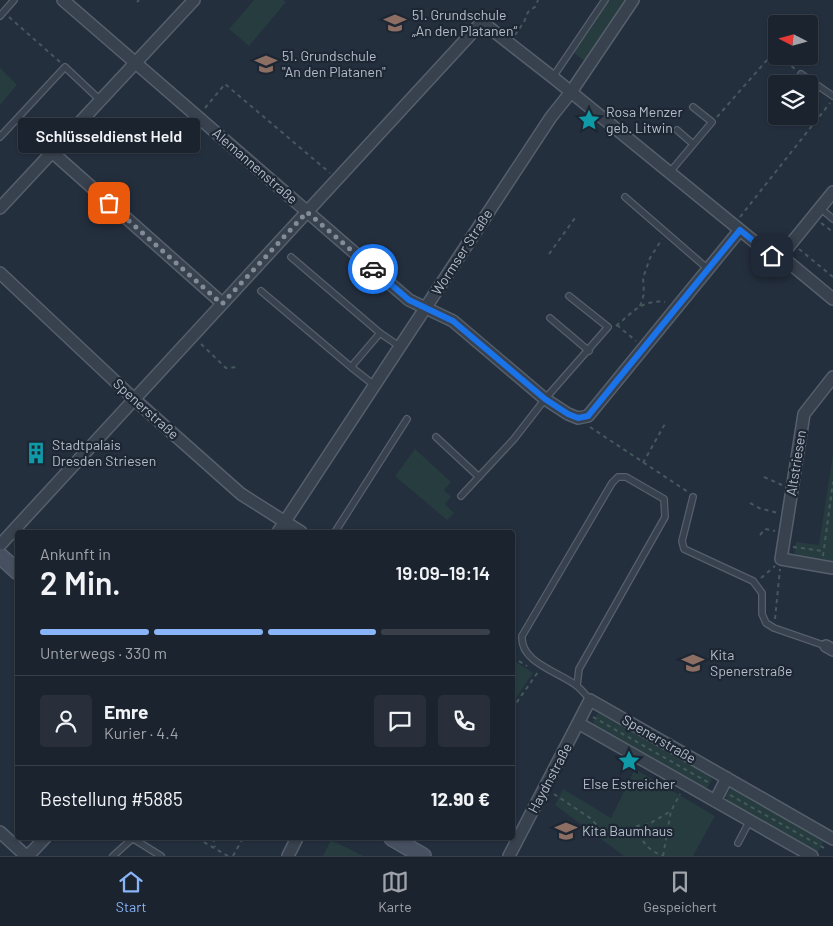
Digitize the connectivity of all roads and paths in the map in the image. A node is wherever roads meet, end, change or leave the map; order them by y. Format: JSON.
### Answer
{"nodes":[{"id":1,"x":14,"y":0,"type":"edge"},
{"id":2,"x":63,"y":0,"type":"edge"},
{"id":3,"x":194,"y":0,"type":"edge"},
{"id":4,"x":538,"y":0,"type":"edge"},
{"id":5,"x":605,"y":0,"type":"edge"},
{"id":6,"x":633,"y":0,"type":"edge"},
{"id":7,"x":2,"y":14,"type":"edge"},
{"id":8,"x":522,"y":25,"type":"dead end"},
{"id":9,"x":768,"y":59,"type":"edge"},
{"id":10,"x":136,"y":62,"type":"junction"},
{"id":11,"x":790,"y":65,"type":"edge"},
{"id":12,"x":65,"y":68,"type":"junction"},
{"id":13,"x":801,"y":74,"type":"joint"},
{"id":14,"x":552,"y":77,"type":"junction"},
{"id":15,"x":571,"y":92,"type":"junction"},
{"id":16,"x":833,"y":96,"type":"edge"},
{"id":17,"x":100,"y":100,"type":"junction"},
{"id":18,"x":833,"y":100,"type":"edge"},
{"id":19,"x":693,"y":108,"type":"dead end"},
{"id":20,"x":198,"y":116,"type":"junction"},
{"id":21,"x":712,"y":122,"type":"junction"},
{"id":22,"x":676,"y":130,"type":"dead end"},
{"id":23,"x":0,"y":137,"type":"edge"},
{"id":24,"x":693,"y":144,"type":"junction"},
{"id":25,"x":52,"y":152,"type":"junction"},
{"id":26,"x":670,"y":172,"type":"junction"},
{"id":27,"x":337,"y":179,"type":"junction"},
{"id":28,"x":833,"y":192,"type":"edge"},
{"id":29,"x":624,"y":197,"type":"dead end"},
{"id":30,"x":1,"y":206,"type":"edge"},
{"id":31,"x":307,"y":212,"type":"junction"},
{"id":32,"x":817,"y":212,"type":"junction"},
{"id":33,"x":575,"y":218,"type":"dead end"},
{"id":34,"x":833,"y":220,"type":"edge"},
{"id":35,"x":737,"y":227,"type":"junction"},
{"id":36,"x":833,"y":232,"type":"edge"},
{"id":37,"x":666,"y":233,"type":"junction"},
{"id":38,"x":548,"y":254,"type":"dead end"},
{"id":39,"x":781,"y":256,"type":"junction"},
{"id":40,"x":291,"y":257,"type":"dead end"},
{"id":41,"x":811,"y":258,"type":"dead end"},
{"id":42,"x":708,"y":269,"type":"junction"},
{"id":43,"x":0,"y":273,"type":"edge"},
{"id":44,"x":833,"y":277,"type":"edge"},
{"id":45,"x":261,"y":291,"type":"dead end"},
{"id":46,"x":569,"y":296,"type":"dead end"},
{"id":47,"x":833,"y":299,"type":"edge"},
{"id":48,"x":222,"y":304,"type":"junction"},
{"id":49,"x":640,"y":306,"type":"junction"},
{"id":50,"x":425,"y":308,"type":"junction"},
{"id":51,"x":676,"y":308,"type":"junction"},
{"id":52,"x":550,"y":318,"type":"dead end"},
{"id":53,"x":617,"y":325,"type":"junction"},
{"id":54,"x":608,"y":328,"type":"junction"},
{"id":55,"x":380,"y":333,"type":"junction"},
{"id":56,"x":192,"y":336,"type":"junction"},
{"id":57,"x":400,"y":346,"type":"junction"},
{"id":58,"x":644,"y":348,"type":"junction"},
{"id":59,"x":589,"y":351,"type":"junction"},
{"id":60,"x":239,"y":367,"type":"dead end"},
{"id":61,"x":351,"y":367,"type":"junction"},
{"id":62,"x":833,"y":377,"type":"edge"},
{"id":63,"x":374,"y":385,"type":"junction"},
{"id":64,"x":134,"y":399,"type":"junction"},
{"id":65,"x":545,"y":399,"type":"junction"},
{"id":66,"x":407,"y":419,"type":"dead end"},
{"id":67,"x":666,"y":422,"type":"dead end"},
{"id":68,"x":588,"y":426,"type":"dead end"},
{"id":69,"x":436,"y":437,"type":"dead end"},
{"id":70,"x":643,"y":463,"type":"junction"},
{"id":71,"x":479,"y":477,"type":"junction"},
{"id":72,"x":764,"y":477,"type":"dead end"},
{"id":73,"x":774,"y":482,"type":"dead end"},
{"id":74,"x":833,"y":482,"type":"edge"},
{"id":75,"x":682,"y":486,"type":"dead end"},
{"id":76,"x":461,"y":496,"type":"dead end"},
{"id":77,"x":693,"y":497,"type":"dead end"},
{"id":78,"x":750,"y":503,"type":"dead end"},
{"id":79,"x":831,"y":505,"type":"edge"},
{"id":80,"x":787,"y":515,"type":"junction"},
{"id":81,"x":281,"y":528,"type":"edge"},
{"id":82,"x":336,"y":530,"type":"edge"},
{"id":83,"x":785,"y":532,"type":"junction"},
{"id":84,"x":760,"y":535,"type":"dead end"},
{"id":85,"x":0,"y":545,"type":"edge"},
{"id":86,"x":783,"y":546,"type":"junction"},
{"id":87,"x":823,"y":551,"type":"junction"},
{"id":88,"x":0,"y":556,"type":"edge"},
{"id":89,"x":782,"y":559,"type":"junction"},
{"id":90,"x":821,"y":566,"type":"junction"},
{"id":91,"x":833,"y":568,"type":"edge"},
{"id":92,"x":15,"y":569,"type":"edge"},
{"id":93,"x":753,"y":581,"type":"junction"},
{"id":94,"x":774,"y":628,"type":"junction"},
{"id":95,"x":829,"y":648,"type":"edge"},
{"id":96,"x":538,"y":672,"type":"dead end"},
{"id":97,"x":577,"y":686,"type":"junction"},
{"id":98,"x":590,"y":700,"type":"junction"},
{"id":99,"x":515,"y":705,"type":"edge"},
{"id":100,"x":584,"y":712,"type":"junction"},
{"id":101,"x":578,"y":724,"type":"junction"},
{"id":102,"x":727,"y":778,"type":"junction"},
{"id":103,"x":685,"y":784,"type":"junction"},
{"id":104,"x":544,"y":788,"type":"junction"},
{"id":105,"x":721,"y":790,"type":"junction"},
{"id":106,"x":715,"y":801,"type":"junction"},
{"id":107,"x":671,"y":810,"type":"junction"},
{"id":108,"x":650,"y":818,"type":"dead end"},
{"id":109,"x":750,"y":820,"type":"junction"},
{"id":110,"x":653,"y":822,"type":"junction"},
{"id":111,"x":636,"y":826,"type":"junction"},
{"id":112,"x":0,"y":832,"type":"edge"},
{"id":113,"x":833,"y":838,"type":"edge"},
{"id":114,"x":43,"y":840,"type":"edge"},
{"id":115,"x":130,"y":840,"type":"edge"},
{"id":116,"x":135,"y":840,"type":"edge"},
{"id":117,"x":200,"y":840,"type":"edge"},
{"id":118,"x":213,"y":840,"type":"edge"},
{"id":119,"x":242,"y":840,"type":"edge"},
{"id":120,"x":296,"y":840,"type":"edge"},
{"id":121,"x":395,"y":840,"type":"edge"},
{"id":122,"x":738,"y":843,"type":"dead end"},
{"id":123,"x":824,"y":848,"type":"dead end"},
{"id":124,"x":216,"y":849,"type":"junction"},
{"id":125,"x":27,"y":856,"type":"edge"},
{"id":126,"x":113,"y":856,"type":"edge"},
{"id":127,"x":161,"y":856,"type":"edge"},
{"id":128,"x":228,"y":856,"type":"edge"},
{"id":129,"x":233,"y":856,"type":"edge"},
{"id":130,"x":288,"y":856,"type":"edge"},
{"id":131,"x":423,"y":856,"type":"edge"},
{"id":132,"x":509,"y":856,"type":"edge"},
{"id":133,"x":663,"y":856,"type":"edge"},
{"id":134,"x":812,"y":856,"type":"edge"}],
"edges":[{"from":1,"to":7,"type":"lane"},
{"from":2,"to":10,"type":"street","name":"Alemannenstraße"},
{"from":3,"to":10,"type":"street"},
{"from":4,"to":8,"type":"path"},
{"from":5,"to":14,"type":"lane"},
{"from":6,"to":15,"type":"street","name":"Wormser Straße"},
{"from":7,"to":12,"type":"path"},
{"from":9,"to":21,"type":"path"},
{"from":10,"to":17,"type":"street"},
{"from":10,"to":20,"type":"street","name":"Alemannenstraße"},
{"from":11,"to":13,"type":"path"},
{"from":12,"to":17,"type":"lane"},
{"from":12,"to":23,"type":"lane"},
{"from":13,"to":16,"type":"lane"},
{"from":14,"to":15,"type":"street"},
{"from":14,"to":27,"type":"street"},
{"from":15,"to":26,"type":"street"},
{"from":15,"to":50,"type":"street","name":"Wormser Straße"},
{"from":17,"to":25,"type":"street"},
{"from":18,"to":35,"type":"path"},
{"from":19,"to":21,"type":"lane"},
{"from":20,"to":27,"type":"path"},
{"from":20,"to":31,"type":"street","name":"Alemannenstraße"},
{"from":21,"to":24,"type":"lane"},
{"from":22,"to":24,"type":"lane"},
{"from":24,"to":26,"type":"lane"},
{"from":25,"to":30,"type":"street"},
{"from":25,"to":48,"type":"street"},
{"from":26,"to":35,"type":"street"},
{"from":27,"to":31,"type":"street"},
{"from":28,"to":32,"type":"street"},
{"from":29,"to":37,"type":"lane"},
{"from":31,"to":48,"type":"street"},
{"from":31,"to":50,"type":"street","name":"Alemannenstraße"},
{"from":32,"to":34,"type":"lane"},
{"from":32,"to":36,"type":"path"},
{"from":32,"to":39,"type":"street"},
{"from":33,"to":38,"type":"path"},
{"from":35,"to":39,"type":"street"},
{"from":35,"to":42,"type":"street"},
{"from":37,"to":42,"type":"lane"},
{"from":37,"to":49,"type":"path"},
{"from":39,"to":47,"type":"street"},
{"from":40,"to":55,"type":"lane"},
{"from":41,"to":44,"type":"path"},
{"from":42,"to":51,"type":"street"},
{"from":43,"to":64,"type":"street","name":"Spenerstraße"},
{"from":45,"to":61,"type":"lane"},
{"from":46,"to":54,"type":"lane"},
{"from":48,"to":56,"type":"street"},
{"from":49,"to":51,"type":"path"},
{"from":49,"to":53,"type":"path"},
{"from":50,"to":57,"type":"street","name":"Wormser Straße"},
{"from":50,"to":65,"type":"street","name":"Alemannenstraße"},
{"from":51,"to":58,"type":"street"},
{"from":52,"to":59,"type":"lane"},
{"from":53,"to":54,"type":"path"},
{"from":53,"to":58,"type":"path"},
{"from":54,"to":59,"type":"lane"},
{"from":55,"to":57,"type":"lane"},
{"from":55,"to":61,"type":"lane"},
{"from":56,"to":60,"type":"path"},
{"from":56,"to":64,"type":"street"},
{"from":57,"to":63,"type":"street","name":"Wormser Straße"},
{"from":58,"to":65,"type":"street"},
{"from":59,"to":65,"type":"lane"},
{"from":61,"to":63,"type":"lane"},
{"from":62,"to":80,"type":"street","name":"Altstriesen"},
{"from":63,"to":81,"type":"street","name":"Wormser Straße"},
{"from":64,"to":81,"type":"street","name":"Spenerstraße"},
{"from":64,"to":85,"type":"street"},
{"from":65,"to":71,"type":"lane"},
{"from":66,"to":82,"type":"lane"},
{"from":67,"to":70,"type":"path"},
{"from":68,"to":70,"type":"path"},
{"from":69,"to":71,"type":"lane"},
{"from":70,"to":75,"type":"path"},
{"from":71,"to":76,"type":"lane"},
{"from":72,"to":73,"type":"path"},
{"from":74,"to":79,"type":"path"},
{"from":77,"to":93,"type":"lane"},
{"from":78,"to":80,"type":"path"},
{"from":79,"to":87,"type":"path"},
{"from":80,"to":83,"type":"street","name":"Altstriesen"},
{"from":83,"to":84,"type":"path"},
{"from":83,"to":86,"type":"street","name":"Altstriesen"},
{"from":86,"to":87,"type":"path"},
{"from":86,"to":89,"type":"street","name":"Altstriesen"},
{"from":87,"to":90,"type":"path"},
{"from":88,"to":92,"type":"street"},
{"from":89,"to":90,"type":"street"},
{"from":89,"to":93,"type":"path"},
{"from":89,"to":94,"type":"path"},
{"from":90,"to":91,"type":"street"},
{"from":93,"to":94,"type":"lane"},
{"from":94,"to":95,"type":"lane"},
{"from":96,"to":99,"type":"path"},
{"from":97,"to":97,"type":"lane"},
{"from":97,"to":98,"type":"lane"},
{"from":98,"to":100,"type":"street","name":"Haydnstraße"},
{"from":98,"to":102,"type":"street","name":"Spenerstraße"},
{"from":100,"to":101,"type":"street","name":"Haydnstraße"},
{"from":100,"to":105,"type":"path"},
{"from":101,"to":103,"type":"street","name":"Spenerstraße"},
{"from":101,"to":104,"type":"street","name":"Haydnstraße"},
{"from":102,"to":105,"type":"street"},
{"from":102,"to":113,"type":"street","name":"Spenerstraße"},
{"from":103,"to":106,"type":"street","name":"Spenerstraße"},
{"from":103,"to":107,"type":"path"},
{"from":104,"to":111,"type":"path"},
{"from":104,"to":132,"type":"street","name":"Haydnstraße"},
{"from":105,"to":106,"type":"street"},
{"from":105,"to":123,"type":"path"},
{"from":106,"to":109,"type":"street","name":"Spenerstraße"},
{"from":107,"to":110,"type":"path"},
{"from":107,"to":133,"type":"path"},
{"from":108,"to":110,"type":"path"},
{"from":109,"to":122,"type":"lane"},
{"from":109,"to":134,"type":"street","name":"Spenerstraße"},
{"from":110,"to":111,"type":"path"},
{"from":111,"to":133,"type":"path"},
{"from":112,"to":125,"type":"street"},
{"from":114,"to":125,"type":"street"},
{"from":115,"to":126,"type":"lane"},
{"from":116,"to":127,"type":"lane"},
{"from":117,"to":124,"type":"path"},
{"from":118,"to":124,"type":"path"},
{"from":119,"to":129,"type":"path"},
{"from":120,"to":130,"type":"street"},
{"from":121,"to":131,"type":"street"},
{"from":124,"to":128,"type":"path"}]}
